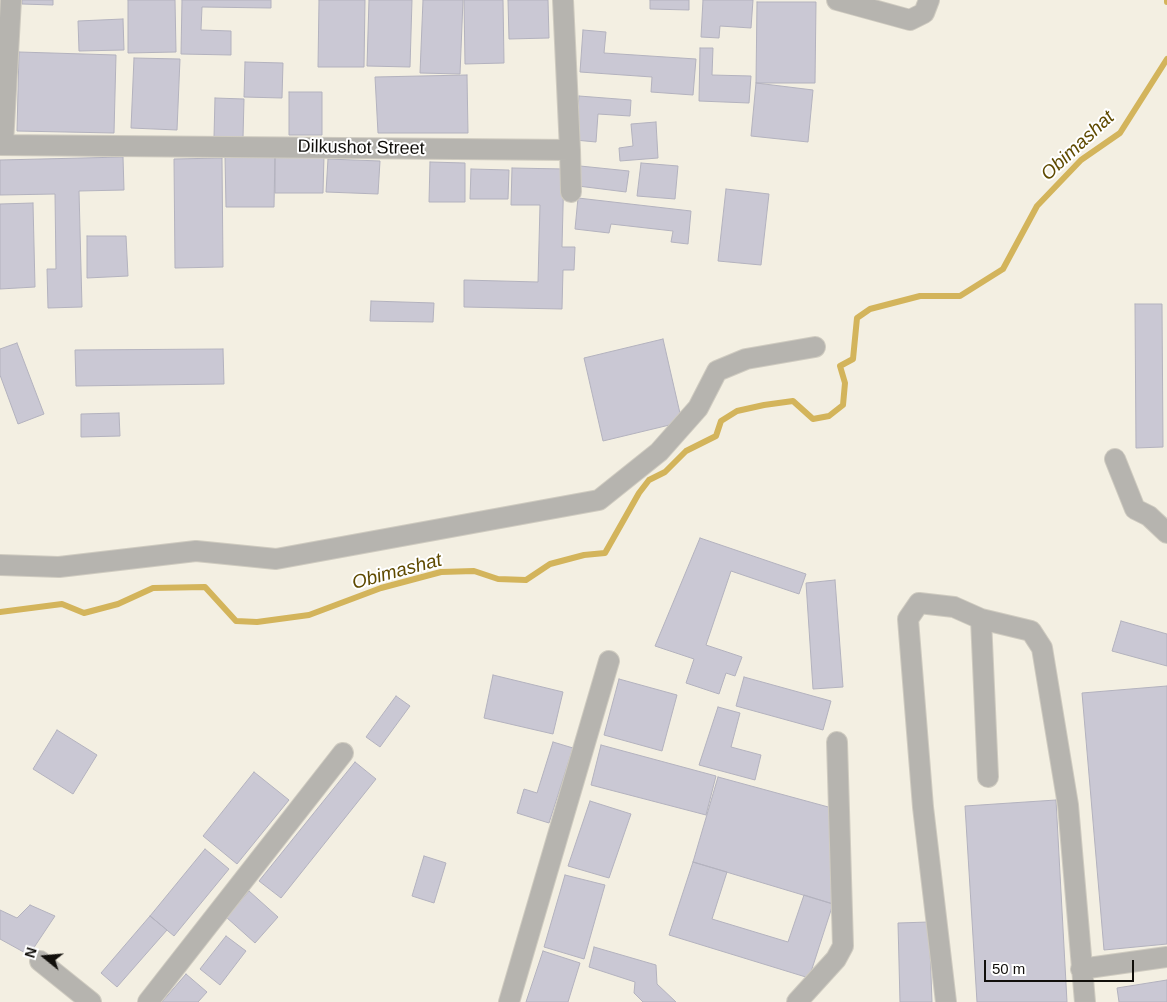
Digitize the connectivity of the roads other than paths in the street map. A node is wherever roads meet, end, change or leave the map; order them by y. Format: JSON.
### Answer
{"nodes":[{"id":1,"x":11,"y":0,"type":"edge"},
{"id":2,"x":564,"y":0,"type":"edge"},
{"id":3,"x":837,"y":0,"type":"edge"},
{"id":4,"x":929,"y":0,"type":"edge"},
{"id":5,"x":1,"y":145,"type":"edge"},
{"id":6,"x":570,"y":150,"type":"junction"},
{"id":7,"x":571,"y":192,"type":"dead end"},
{"id":8,"x":815,"y":347,"type":"dead end"},
{"id":9,"x":1115,"y":459,"type":"dead end"},
{"id":10,"x":1167,"y":533,"type":"edge"},
{"id":11,"x":0,"y":565,"type":"edge"},
{"id":12,"x":981,"y":619,"type":"junction"},
{"id":13,"x":609,"y":661,"type":"dead end"},
{"id":14,"x":837,"y":742,"type":"dead end"},
{"id":15,"x":343,"y":753,"type":"dead end"},
{"id":16,"x":988,"y":777,"type":"dead end"},
{"id":17,"x":1167,"y":957,"type":"edge"},
{"id":18,"x":40,"y":961,"type":"dead end"},
{"id":19,"x":1081,"y":969,"type":"junction"},
{"id":20,"x":91,"y":1002,"type":"edge"},
{"id":21,"x":148,"y":1002,"type":"edge"},
{"id":22,"x":509,"y":1002,"type":"edge"},
{"id":23,"x":797,"y":1002,"type":"edge"},
{"id":24,"x":946,"y":1002,"type":"edge"},
{"id":25,"x":1085,"y":1002,"type":"edge"}],
"edges":[{"from":1,"to":5,"type":"street"},
{"from":2,"to":6,"type":"street"},
{"from":3,"to":4,"type":"street"},
{"from":5,"to":6,"type":"street","name":"Dilkushot Street"},
{"from":6,"to":7,"type":"street"},
{"from":8,"to":11,"type":"street"},
{"from":9,"to":10,"type":"street"},
{"from":12,"to":16,"type":"street"},
{"from":12,"to":19,"type":"street"},
{"from":12,"to":24,"type":"street"},
{"from":13,"to":22,"type":"street"},
{"from":14,"to":23,"type":"street"},
{"from":15,"to":21,"type":"street"},
{"from":17,"to":19,"type":"street"},
{"from":18,"to":20,"type":"street"},
{"from":19,"to":25,"type":"street"}]}
